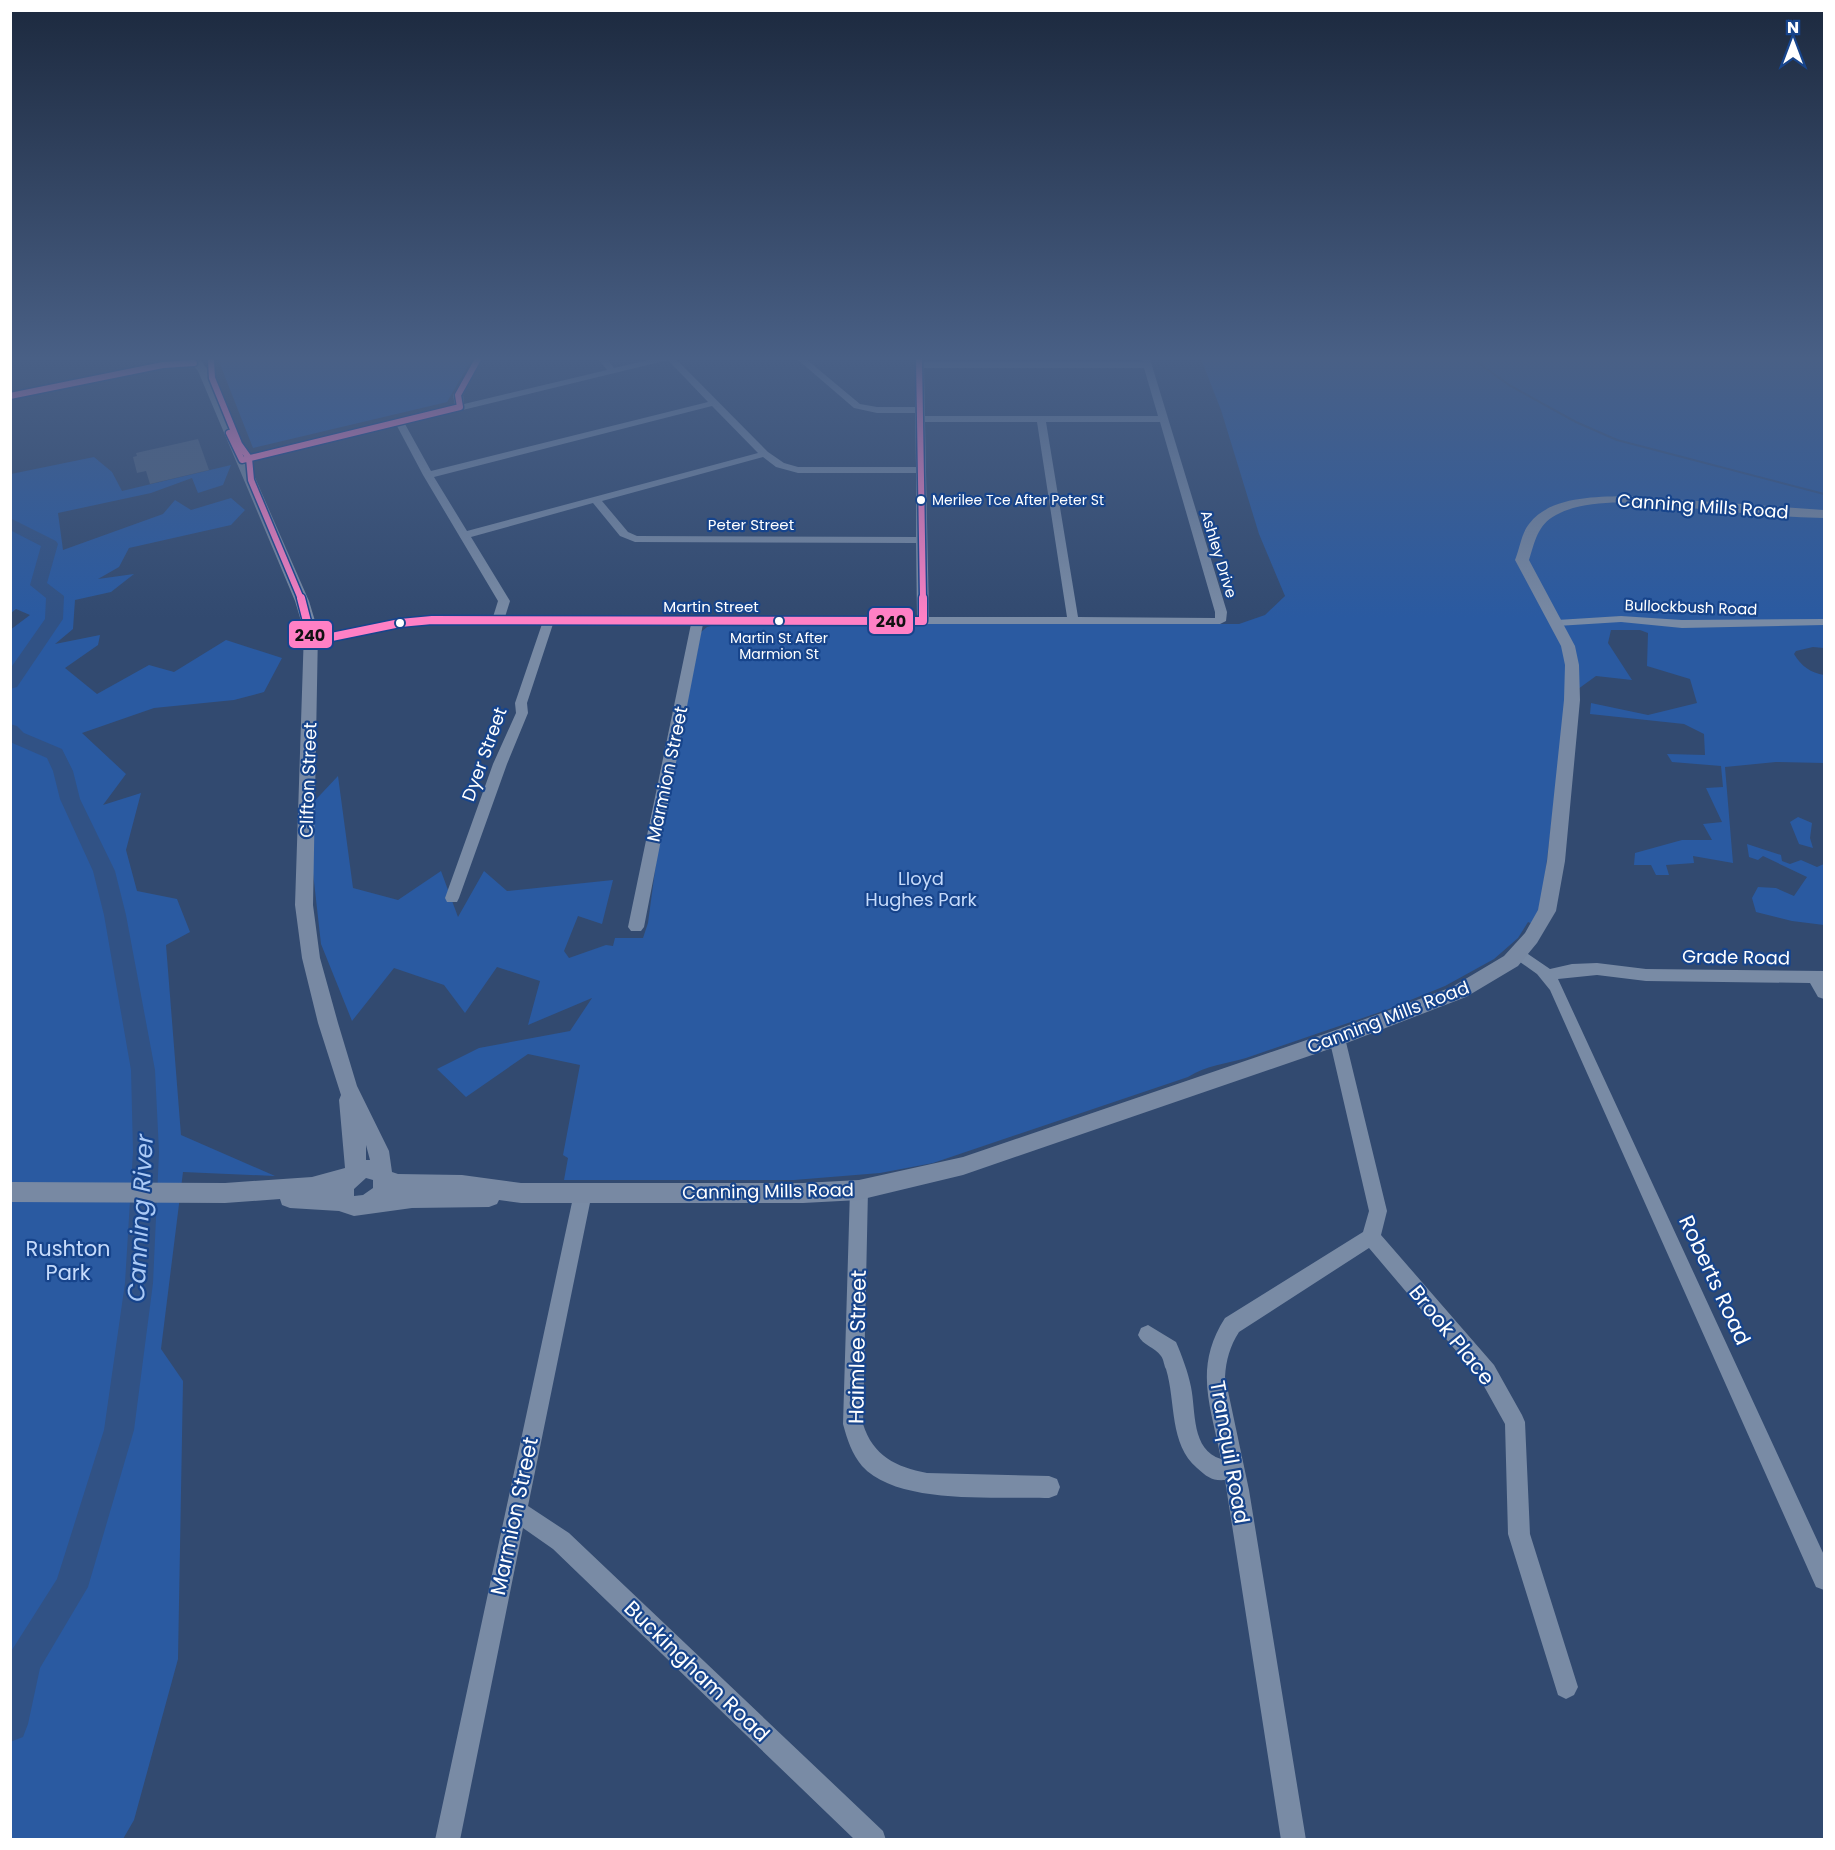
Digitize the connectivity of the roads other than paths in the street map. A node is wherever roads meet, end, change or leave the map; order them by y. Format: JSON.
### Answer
{"nodes":[{"id":1,"x":234,"y":445,"type":"edge"},
{"id":2,"x":240,"y":445,"type":"edge"},
{"id":3,"x":296,"y":445,"type":"edge"},
{"id":4,"x":412,"y":445,"type":"edge"},
{"id":5,"x":546,"y":445,"type":"edge"},
{"id":6,"x":756,"y":445,"type":"edge"},
{"id":7,"x":920,"y":445,"type":"edge"},
{"id":8,"x":1045,"y":445,"type":"edge"},
{"id":9,"x":1170,"y":445,"type":"edge"},
{"id":10,"x":765,"y":454,"type":"junction"},
{"id":11,"x":245,"y":457,"type":"junction"},
{"id":12,"x":920,"y":470,"type":"junction"},
{"id":13,"x":428,"y":475,"type":"junction"},
{"id":14,"x":597,"y":500,"type":"junction"},
{"id":15,"x":1824,"y":514,"type":"edge"},
{"id":16,"x":465,"y":535,"type":"junction"},
{"id":17,"x":922,"y":540,"type":"junction"},
{"id":18,"x":498,"y":620,"type":"junction"},
{"id":19,"x":698,"y":620,"type":"junction"},
{"id":20,"x":1072,"y":620,"type":"junction"},
{"id":21,"x":923,"y":621,"type":"junction"},
{"id":22,"x":1220,"y":621,"type":"joint"},
{"id":23,"x":548,"y":622,"type":"junction"},
{"id":24,"x":1824,"y":622,"type":"edge"},
{"id":25,"x":1557,"y":623,"type":"junction"},
{"id":26,"x":312,"y":641,"type":"junction"},
{"id":27,"x":452,"y":898,"type":"dead end"},
{"id":28,"x":636,"y":927,"type":"dead end"},
{"id":29,"x":1514,"y":957,"type":"junction"},
{"id":30,"x":1820,"y":977,"type":"edge"},
{"id":31,"x":1554,"y":988,"type":"junction"},
{"id":32,"x":1824,"y":993,"type":"edge"},
{"id":33,"x":1337,"y":1038,"type":"junction"},
{"id":34,"x":347,"y":1086,"type":"junction"},
{"id":35,"x":353,"y":1174,"type":"junction"},
{"id":36,"x":384,"y":1177,"type":"junction"},
{"id":37,"x":859,"y":1190,"type":"junction"},
{"id":38,"x":10,"y":1192,"type":"edge"},
{"id":39,"x":215,"y":1192,"type":"junction"},
{"id":40,"x":521,"y":1192,"type":"junction"},
{"id":41,"x":583,"y":1193,"type":"junction"},
{"id":42,"x":345,"y":1202,"type":"junction"},
{"id":43,"x":370,"y":1203,"type":"junction"},
{"id":44,"x":1371,"y":1237,"type":"junction"},
{"id":45,"x":1148,"y":1335,"type":"dead end"},
{"id":46,"x":1233,"y":1468,"type":"junction"},
{"id":47,"x":1049,"y":1487,"type":"dead end"},
{"id":48,"x":515,"y":1510,"type":"junction"},
{"id":49,"x":1824,"y":1579,"type":"edge"},
{"id":50,"x":1566,"y":1687,"type":"dead end"},
{"id":51,"x":447,"y":1839,"type":"edge"},
{"id":52,"x":874,"y":1839,"type":"edge"},
{"id":53,"x":1293,"y":1839,"type":"edge"}],
"edges":[{"from":1,"to":11,"type":"main road","name":"Clifton Street"},
{"from":2,"to":11,"type":"main road","name":"Clifton Street"},
{"from":3,"to":11,"type":"street"},
{"from":4,"to":13,"type":"street"},
{"from":5,"to":13,"type":"street"},
{"from":6,"to":10,"type":"street"},
{"from":7,"to":12,"type":"street"},
{"from":8,"to":20,"type":"street"},
{"from":9,"to":22,"type":"street","name":"Ashley Drive"},
{"from":10,"to":12,"type":"street"},
{"from":10,"to":14,"type":"street"},
{"from":11,"to":26,"type":"main road","name":"Clifton Street"},
{"from":12,"to":17,"type":"street"},
{"from":13,"to":16,"type":"street"},
{"from":14,"to":16,"type":"street"},
{"from":14,"to":17,"type":"street","name":"Peter Street"},
{"from":15,"to":25,"type":"main road","name":"Canning Mills Road"},
{"from":16,"to":18,"type":"street"},
{"from":17,"to":21,"type":"street"},
{"from":18,"to":23,"type":"street","name":"Martin Street"},
{"from":18,"to":26,"type":"street","name":"Martin Street"},
{"from":19,"to":21,"type":"street","name":"Martin Street"},
{"from":19,"to":23,"type":"street","name":"Martin Street"},
{"from":19,"to":28,"type":"street","name":"Marmion Street"},
{"from":20,"to":21,"type":"street","name":"Martin Street"},
{"from":20,"to":22,"type":"street","name":"Martin Street"},
{"from":23,"to":27,"type":"street","name":"Dyer Street"},
{"from":24,"to":25,"type":"street","name":"Bullockbush Road"},
{"from":25,"to":29,"type":"main road","name":"Canning Mills Road"},
{"from":26,"to":34,"type":"main road","name":"Clifton Street"},
{"from":29,"to":31,"type":"street"},
{"from":29,"to":33,"type":"main road","name":"Canning Mills Road"},
{"from":30,"to":31,"type":"street","name":"Grade Road"},
{"from":30,"to":32,"type":"street"},
{"from":31,"to":49,"type":"street","name":"Roberts Road"},
{"from":33,"to":37,"type":"main road","name":"Canning Mills Road"},
{"from":33,"to":44,"type":"street"},
{"from":34,"to":35,"type":"main road","name":"Clifton Street"},
{"from":34,"to":36,"type":"main road","name":"Clifton Street"},
{"from":35,"to":36,"type":"main road"},
{"from":35,"to":39,"type":"main road"},
{"from":35,"to":42,"type":"main road"},
{"from":36,"to":40,"type":"main road","name":"Canning Mills Road"},
{"from":36,"to":43,"type":"main road"},
{"from":37,"to":41,"type":"main road","name":"Canning Mills Road"},
{"from":37,"to":47,"type":"street","name":"Haimlee Street"},
{"from":38,"to":39,"type":"main road"},
{"from":39,"to":42,"type":"main road"},
{"from":40,"to":41,"type":"main road","name":"Canning Mills Road"},
{"from":40,"to":43,"type":"main road","name":"Canning Mills Road"},
{"from":41,"to":48,"type":"street","name":"Marmion Street"},
{"from":42,"to":43,"type":"main road"},
{"from":44,"to":46,"type":"street","name":"Tranquil Road"},
{"from":44,"to":50,"type":"street","name":"Brook Place"},
{"from":45,"to":46,"type":"street"},
{"from":46,"to":53,"type":"street","name":"Tranquil Road"},
{"from":48,"to":51,"type":"street","name":"Marmion Street"},
{"from":48,"to":52,"type":"street","name":"Buckingham Road"}]}
